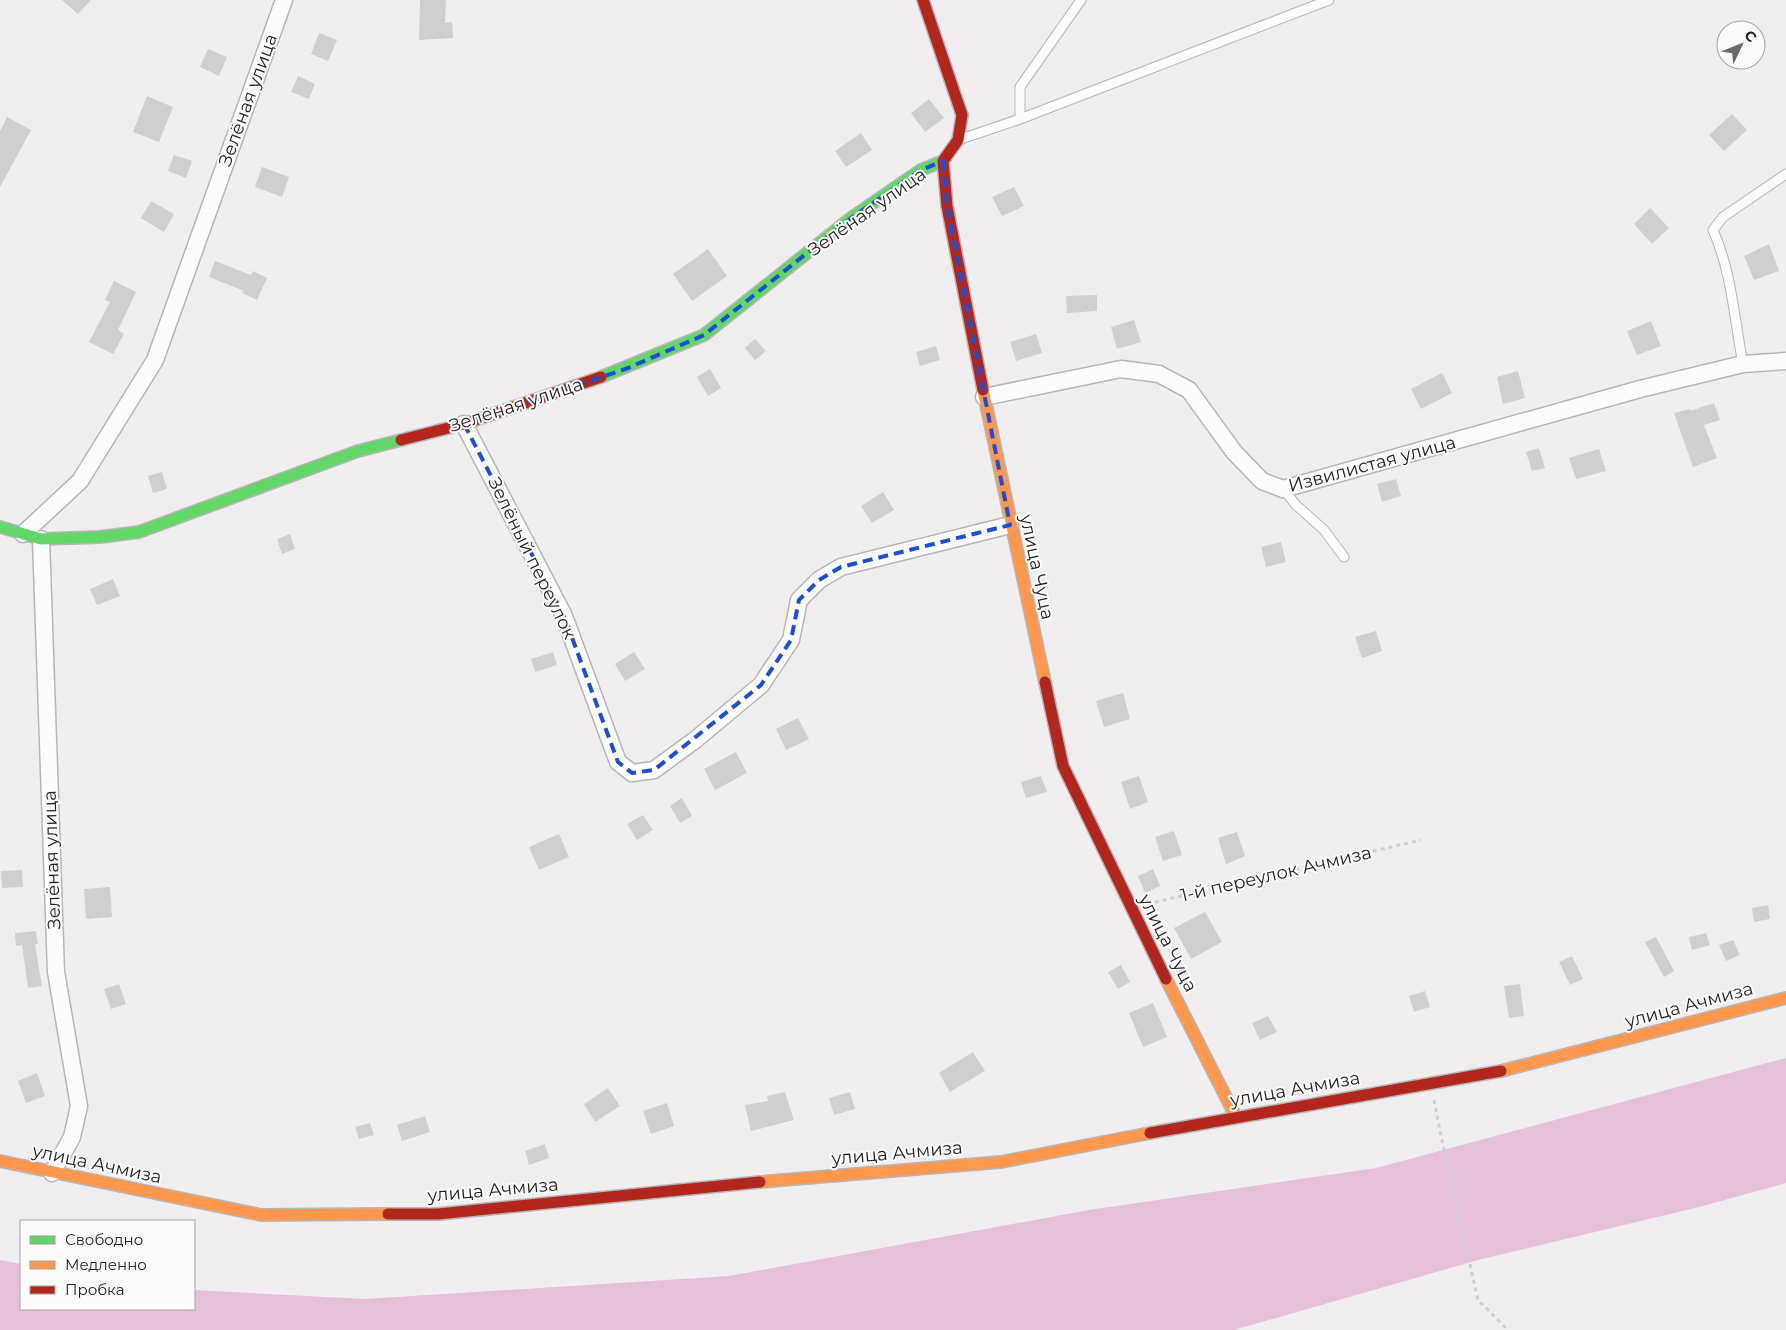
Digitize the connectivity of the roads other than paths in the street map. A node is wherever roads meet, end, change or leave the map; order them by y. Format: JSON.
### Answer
{"nodes":[{"id":1,"x":284,"y":0,"type":"edge"},
{"id":2,"x":922,"y":0,"type":"edge"},
{"id":3,"x":1081,"y":0,"type":"edge"},
{"id":4,"x":1329,"y":0,"type":"edge"},
{"id":5,"x":1020,"y":119,"type":"junction"},
{"id":6,"x":958,"y":140,"type":"junction"},
{"id":7,"x":942,"y":161,"type":"junction"},
{"id":8,"x":1786,"y":174,"type":"edge"},
{"id":9,"x":1786,"y":361,"type":"edge"},
{"id":10,"x":1743,"y":364,"type":"junction"},
{"id":11,"x":984,"y":397,"type":"junction"},
{"id":12,"x":464,"y":424,"type":"junction"},
{"id":13,"x":1283,"y":490,"type":"junction"},
{"id":14,"x":1010,"y":525,"type":"junction"},
{"id":15,"x":0,"y":526,"type":"edge"},
{"id":16,"x":23,"y":534,"type":"junction"},
{"id":17,"x":41,"y":539,"type":"junction"},
{"id":18,"x":1344,"y":556,"type":"dead end"},
{"id":19,"x":1786,"y":998,"type":"edge"},
{"id":20,"x":1236,"y":1117,"type":"junction"},
{"id":21,"x":0,"y":1161,"type":"edge"},
{"id":22,"x":52,"y":1173,"type":"junction"}],
"edges":[{"from":1,"to":16,"type":"street","name":"Зелёная улица"},
{"from":2,"to":6,"type":"street"},
{"from":3,"to":5,"type":"lane"},
{"from":4,"to":5,"type":"lane"},
{"from":5,"to":6,"type":"lane"},
{"from":6,"to":7,"type":"street"},
{"from":7,"to":11,"type":"street","name":"улица Чуца"},
{"from":7,"to":12,"type":"street","name":"Зелёная улица"},
{"from":8,"to":10,"type":"lane"},
{"from":9,"to":10,"type":"street","name":"Извилистая улица"},
{"from":10,"to":13,"type":"street","name":"Извилистая улица"},
{"from":11,"to":13,"type":"street","name":"Извилистая улица"},
{"from":11,"to":14,"type":"street","name":"улица Чуца"},
{"from":12,"to":14,"type":"street","name":"Зелёный переулок"},
{"from":12,"to":17,"type":"street","name":"Зелёная улица"},
{"from":13,"to":18,"type":"lane"},
{"from":14,"to":20,"type":"street","name":"улица Чуца"},
{"from":15,"to":16,"type":"street","name":"Зелёная улица"},
{"from":16,"to":17,"type":"street","name":"Зелёная улица"},
{"from":17,"to":22,"type":"street","name":"Зелёная улица"},
{"from":19,"to":20,"type":"street","name":"улица Ачмиза"},
{"from":20,"to":22,"type":"street","name":"улица Ачмиза"},
{"from":21,"to":22,"type":"street","name":"улица Ачмиза"}]}
